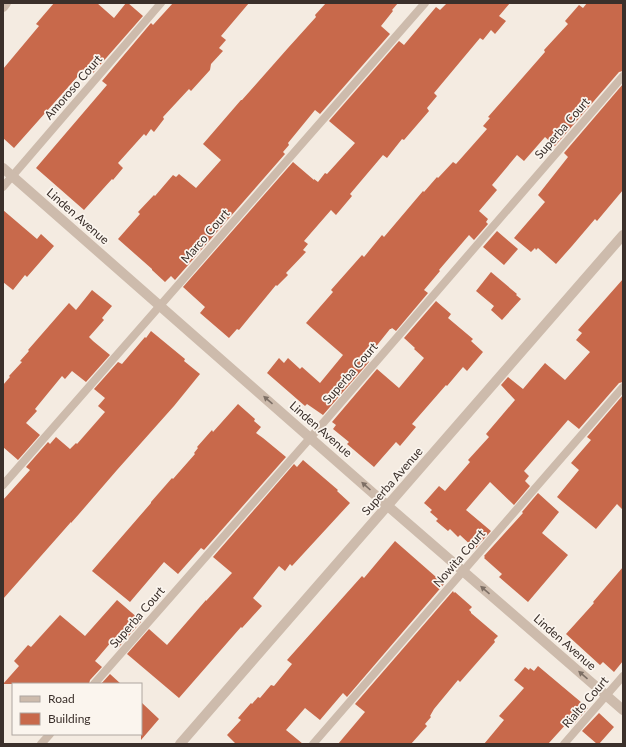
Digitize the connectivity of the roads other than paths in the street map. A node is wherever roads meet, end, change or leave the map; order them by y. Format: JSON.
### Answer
{"nodes":[{"id":1,"x":6,"y":3,"type":"edge"},
{"id":2,"x":161,"y":3,"type":"edge"},
{"id":3,"x":425,"y":3,"type":"edge"},
{"id":4,"x":3,"y":7,"type":"edge"},
{"id":5,"x":623,"y":76,"type":"edge"},
{"id":6,"x":3,"y":168,"type":"edge"},
{"id":7,"x":12,"y":176,"type":"junction"},
{"id":8,"x":3,"y":187,"type":"edge"},
{"id":9,"x":623,"y":235,"type":"edge"},
{"id":10,"x":160,"y":306,"type":"junction"},
{"id":11,"x":623,"y":388,"type":"edge"},
{"id":12,"x":311,"y":437,"type":"junction"},
{"id":13,"x":3,"y":485,"type":"edge"},
{"id":14,"x":388,"y":506,"type":"junction"},
{"id":15,"x":464,"y":571,"type":"junction"},
{"id":16,"x":623,"y":676,"type":"edge"},
{"id":17,"x":95,"y":683,"type":"edge"},
{"id":18,"x":607,"y":696,"type":"junction"},
{"id":19,"x":623,"y":710,"type":"edge"},
{"id":20,"x":49,"y":735,"type":"edge"},
{"id":21,"x":41,"y":744,"type":"edge"},
{"id":22,"x":180,"y":744,"type":"edge"},
{"id":23,"x":313,"y":744,"type":"edge"},
{"id":24,"x":564,"y":744,"type":"edge"}],
"edges":[{"from":1,"to":4,"type":"street"},
{"from":2,"to":7,"type":"lane","name":"Amoroso Court"},
{"from":3,"to":10,"type":"lane","name":"Marco Court"},
{"from":5,"to":12,"type":"lane","name":"Superba Court"},
{"from":6,"to":7,"type":"street","name":"Linden Avenue"},
{"from":7,"to":8,"type":"lane","name":"Amoroso Court"},
{"from":7,"to":10,"type":"street","name":"Linden Avenue"},
{"from":9,"to":14,"type":"street","name":"Superba Avenue"},
{"from":12,"to":10,"type":"street","name":"Linden Avenue","one_way":true},
{"from":10,"to":13,"type":"lane","name":"Marco Court"},
{"from":11,"to":15,"type":"lane","name":"Nowita Court"},
{"from":14,"to":12,"type":"street","name":"Linden Avenue","one_way":true},
{"from":12,"to":17,"type":"lane","name":"Superba Court"},
{"from":14,"to":15,"type":"street","name":"Linden Avenue"},
{"from":14,"to":22,"type":"street","name":"Superba Avenue"},
{"from":18,"to":15,"type":"street","name":"Linden Avenue","one_way":true},
{"from":15,"to":23,"type":"lane","name":"Nowita Court"},
{"from":16,"to":18,"type":"lane","name":"Rialto Court"},
{"from":18,"to":19,"type":"street","name":"Linden Avenue"},
{"from":18,"to":24,"type":"lane","name":"Rialto Court"},
{"from":20,"to":21,"type":"lane"}]}
